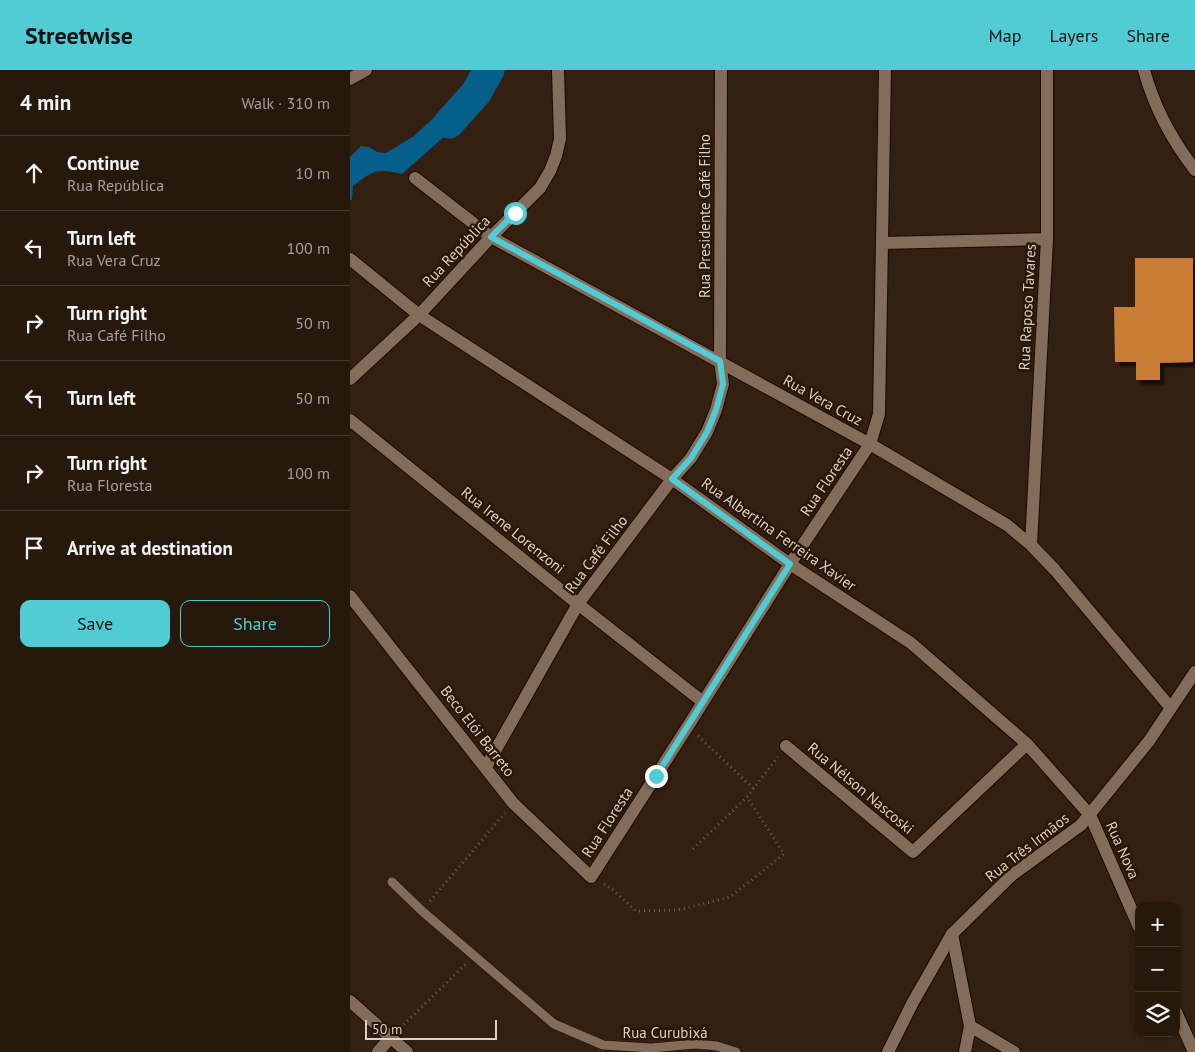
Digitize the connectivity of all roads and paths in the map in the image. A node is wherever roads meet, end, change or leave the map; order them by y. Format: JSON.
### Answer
{"nodes":[{"id":1,"x":366,"y":70,"type":"edge"},
{"id":2,"x":558,"y":70,"type":"edge"},
{"id":3,"x":721,"y":70,"type":"edge"},
{"id":4,"x":885,"y":70,"type":"edge"},
{"id":5,"x":1047,"y":70,"type":"edge"},
{"id":6,"x":1144,"y":70,"type":"edge"},
{"id":7,"x":350,"y":78,"type":"edge"},
{"id":8,"x":1195,"y":170,"type":"edge"},
{"id":9,"x":414,"y":178,"type":"dead end"},
{"id":10,"x":491,"y":237,"type":"junction"},
{"id":11,"x":1047,"y":239,"type":"junction"},
{"id":12,"x":882,"y":243,"type":"junction"},
{"id":13,"x":350,"y":259,"type":"edge"},
{"id":14,"x":419,"y":315,"type":"junction"},
{"id":15,"x":720,"y":361,"type":"junction"},
{"id":16,"x":350,"y":379,"type":"edge"},
{"id":17,"x":350,"y":420,"type":"edge"},
{"id":18,"x":870,"y":444,"type":"junction"},
{"id":19,"x":672,"y":479,"type":"junction"},
{"id":20,"x":1031,"y":545,"type":"junction"},
{"id":21,"x":790,"y":564,"type":"junction"},
{"id":22,"x":350,"y":596,"type":"edge"},
{"id":23,"x":578,"y":604,"type":"junction"},
{"id":24,"x":1195,"y":672,"type":"edge"},
{"id":25,"x":703,"y":702,"type":"junction"},
{"id":26,"x":1170,"y":707,"type":"junction"},
{"id":27,"x":688,"y":726,"type":"junction"},
{"id":28,"x":1027,"y":744,"type":"junction"},
{"id":29,"x":786,"y":746,"type":"joint"},
{"id":30,"x":486,"y":767,"type":"junction"},
{"id":31,"x":754,"y":789,"type":"junction"},
{"id":32,"x":748,"y":797,"type":"junction"},
{"id":33,"x":513,"y":803,"type":"junction"},
{"id":34,"x":1090,"y":815,"type":"junction"},
{"id":35,"x":693,"y":849,"type":"dead end"},
{"id":36,"x":591,"y":877,"type":"junction"},
{"id":37,"x":392,"y":882,"type":"dead end"},
{"id":38,"x":422,"y":911,"type":"junction"},
{"id":39,"x":1135,"y":918,"type":"edge"},
{"id":40,"x":952,"y":934,"type":"junction"},
{"id":41,"x":474,"y":956,"type":"junction"},
{"id":42,"x":350,"y":1001,"type":"edge"},
{"id":43,"x":1180,"y":1021,"type":"edge"},
{"id":44,"x":970,"y":1026,"type":"junction"},
{"id":45,"x":391,"y":1037,"type":"junction"},
{"id":46,"x":378,"y":1052,"type":"edge"},
{"id":47,"x":407,"y":1052,"type":"edge"},
{"id":48,"x":736,"y":1052,"type":"edge"},
{"id":49,"x":888,"y":1052,"type":"edge"},
{"id":50,"x":965,"y":1052,"type":"edge"},
{"id":51,"x":1014,"y":1052,"type":"edge"},
{"id":52,"x":1194,"y":1052,"type":"edge"}],
"edges":[{"from":1,"to":7,"type":"street"},
{"from":2,"to":10,"type":"street","name":"Rua República"},
{"from":3,"to":15,"type":"street","name":"Rua Presidente Café Filho"},
{"from":4,"to":12,"type":"street","name":"Rua Floresta"},
{"from":5,"to":11,"type":"street","name":"Rua Raposo Tavares"},
{"from":6,"to":8,"type":"street"},
{"from":9,"to":10,"type":"street","name":"Rua Vera Cruz"},
{"from":10,"to":14,"type":"street","name":"Rua República"},
{"from":10,"to":15,"type":"street","name":"Rua Vera Cruz"},
{"from":11,"to":12,"type":"street"},
{"from":11,"to":20,"type":"street","name":"Rua Raposo Tavares"},
{"from":12,"to":18,"type":"street","name":"Rua Floresta"},
{"from":13,"to":14,"type":"street","name":"Rua Albertina Ferreira Xavier"},
{"from":14,"to":16,"type":"street","name":"Rua República"},
{"from":14,"to":19,"type":"street","name":"Rua Albertina Ferreira Xavier"},
{"from":15,"to":18,"type":"street","name":"Rua Vera Cruz"},
{"from":15,"to":19,"type":"street","name":"Rua Café Filho"},
{"from":17,"to":23,"type":"street","name":"Rua Irene Lorenzoni"},
{"from":18,"to":20,"type":"street","name":"Rua Vera Cruz"},
{"from":18,"to":21,"type":"street","name":"Rua Floresta"},
{"from":19,"to":21,"type":"street","name":"Rua Albertina Ferreira Xavier"},
{"from":19,"to":23,"type":"street","name":"Rua Café Filho"},
{"from":20,"to":26,"type":"street","name":"Rua Vera Cruz"},
{"from":21,"to":25,"type":"street","name":"Rua Floresta"},
{"from":21,"to":28,"type":"street","name":"Rua Albertina Ferreira Xavier"},
{"from":22,"to":30,"type":"street","name":"Beco Elói Barreto"},
{"from":23,"to":25,"type":"street","name":"Rua Irene Lorenzoni"},
{"from":23,"to":30,"type":"street","name":"Rua Café Filho"},
{"from":24,"to":26,"type":"street","name":"Rua Três Irmãos"},
{"from":25,"to":27,"type":"street","name":"Rua Floresta"},
{"from":26,"to":34,"type":"street","name":"Rua Três Irmãos"},
{"from":27,"to":31,"type":"path"},
{"from":27,"to":36,"type":"street","name":"Rua Floresta"},
{"from":28,"to":29,"type":"street","name":"Rua Nélson Nascoski"},
{"from":28,"to":34,"type":"street","name":"Rua Albertina Ferreira Xavier"},
{"from":29,"to":31,"type":"path","name":"Rua Nélson Nascoski"},
{"from":30,"to":33,"type":"street","name":"Beco Elói Barreto"},
{"from":31,"to":32,"type":"path","name":"Rua Nélson Nascoski"},
{"from":32,"to":35,"type":"path"},
{"from":32,"to":36,"type":"path"},
{"from":33,"to":36,"type":"street","name":"Beco Elói Barreto"},
{"from":33,"to":38,"type":"path"},
{"from":34,"to":39,"type":"street","name":"Rua Nova"},
{"from":34,"to":40,"type":"street","name":"Rua Três Irmãos"},
{"from":37,"to":38,"type":"lane","name":"Rua Curubixá"},
{"from":38,"to":41,"type":"lane","name":"Rua Curubixá"},
{"from":40,"to":44,"type":"street"},
{"from":40,"to":49,"type":"street","name":"Rua Três Irmãos"},
{"from":41,"to":45,"type":"path"},
{"from":41,"to":48,"type":"lane","name":"Rua Curubixá"},
{"from":42,"to":45,"type":"street"},
{"from":43,"to":52,"type":"street"},
{"from":44,"to":50,"type":"street"},
{"from":44,"to":51,"type":"street"},
{"from":45,"to":46,"type":"street"},
{"from":45,"to":47,"type":"street"}]}
